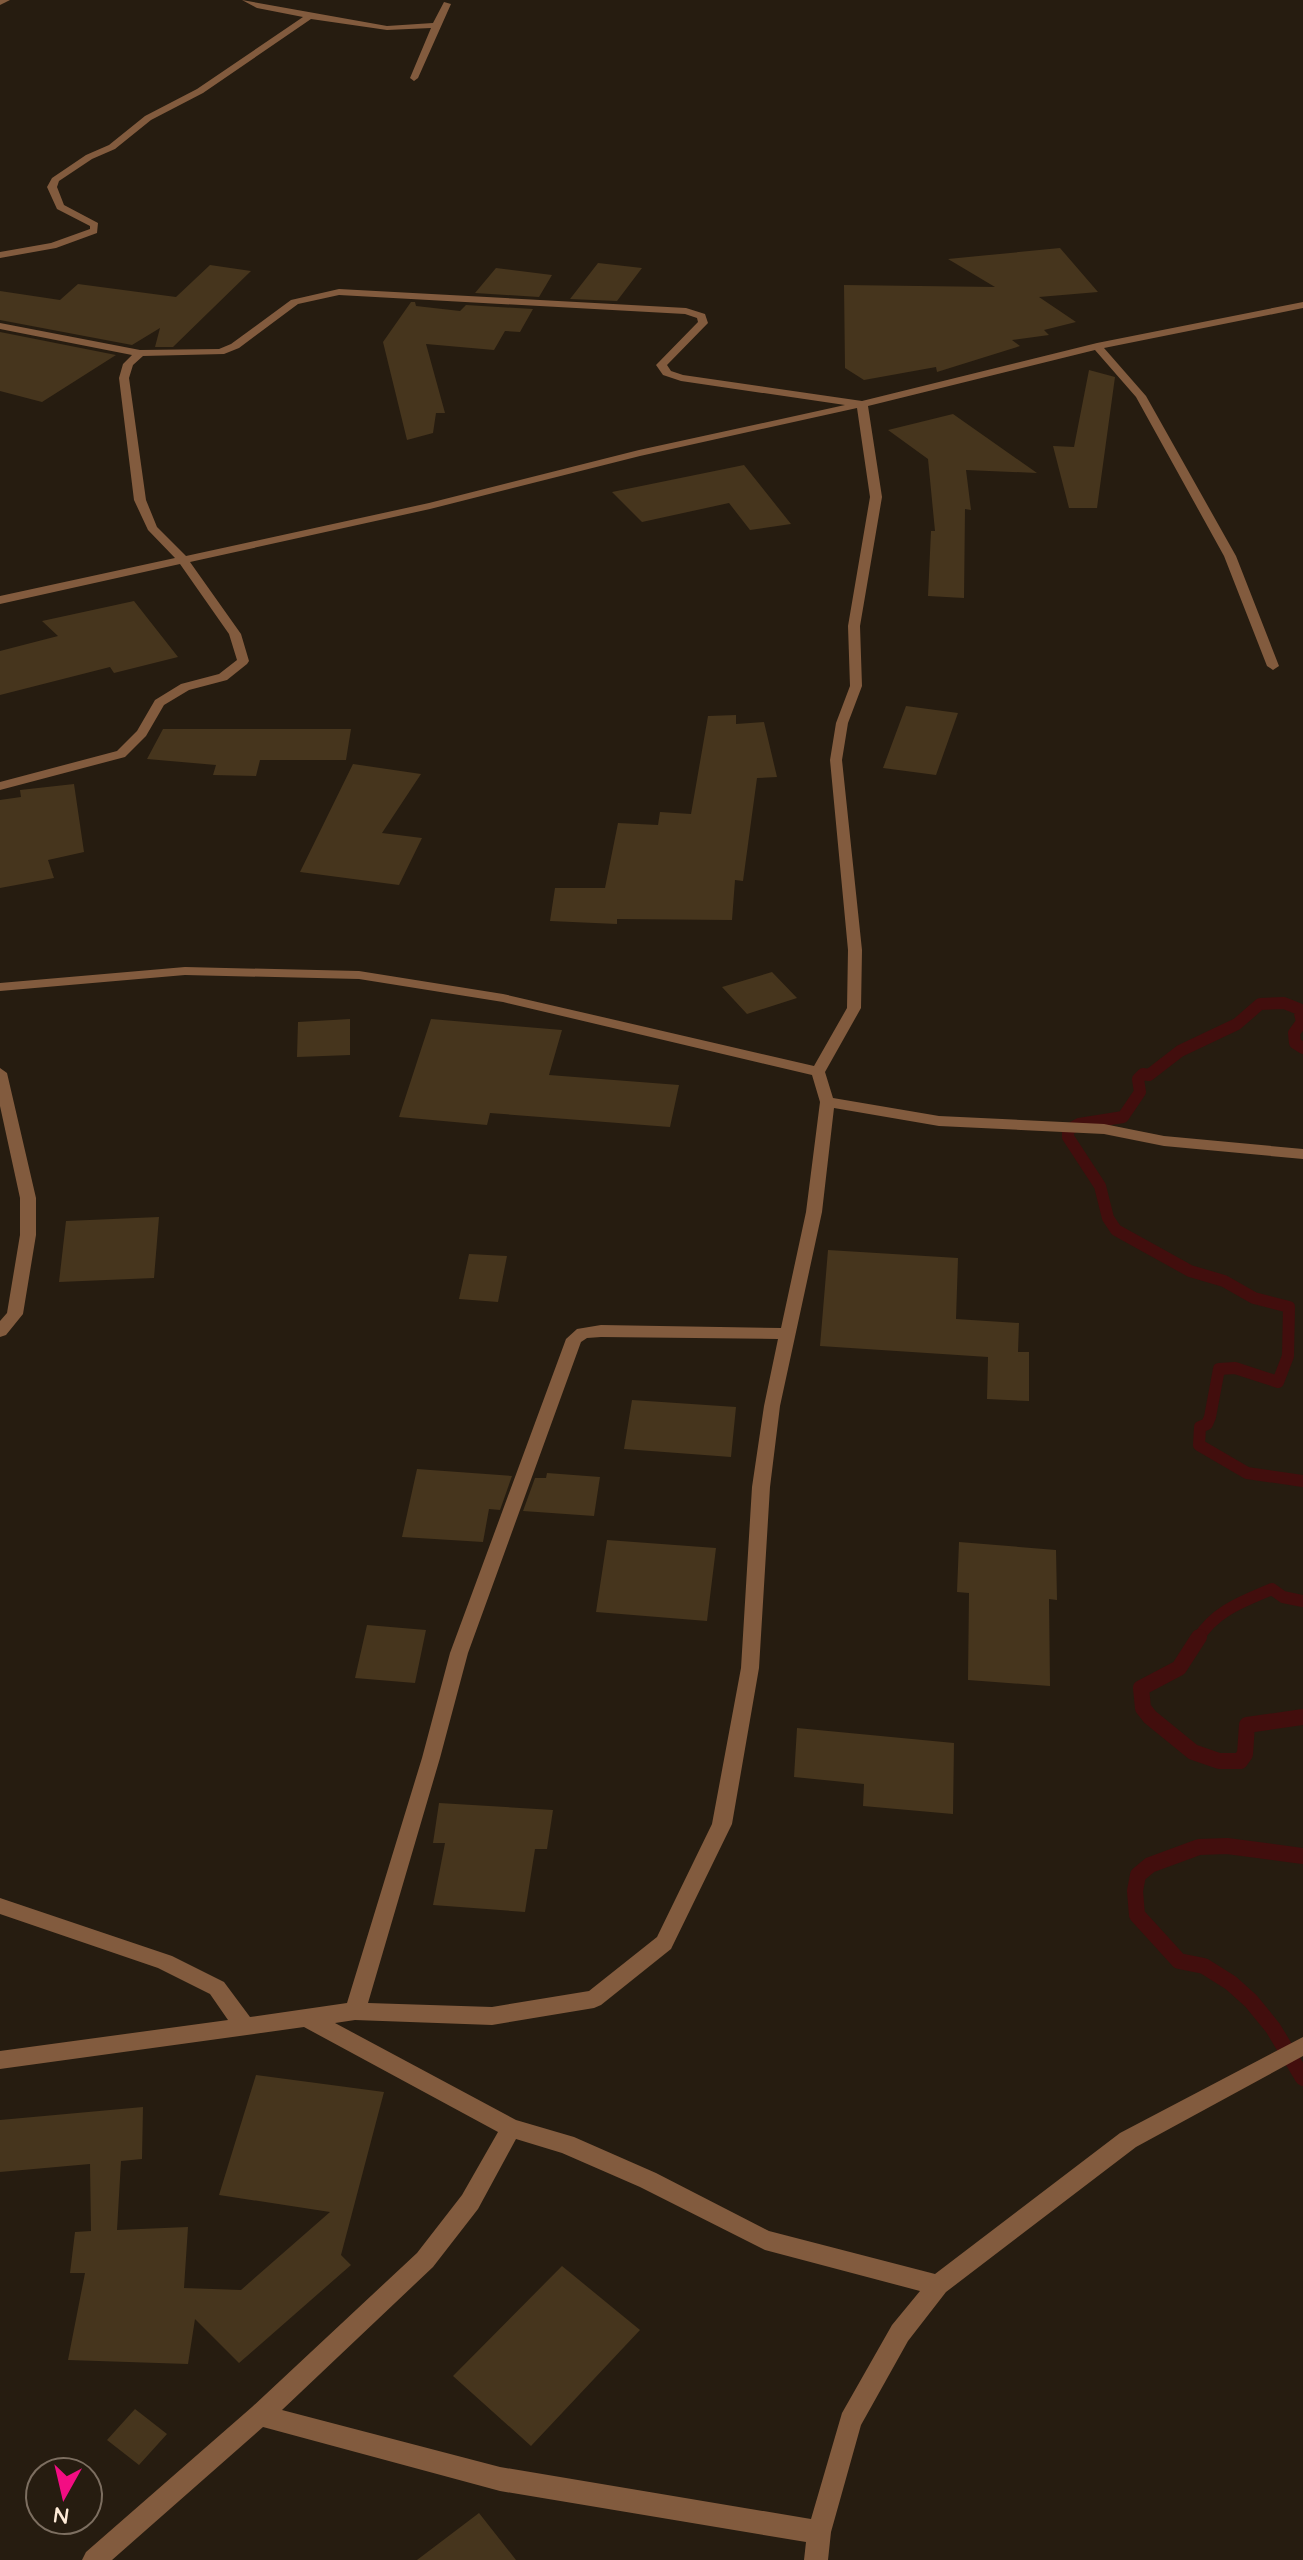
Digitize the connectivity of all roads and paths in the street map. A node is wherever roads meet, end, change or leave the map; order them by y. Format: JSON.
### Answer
{"nodes":[{"id":1,"x":6,"y":0,"type":"edge"},
{"id":2,"x":246,"y":0,"type":"edge"},
{"id":3,"x":0,"y":3,"type":"edge"},
{"id":4,"x":447,"y":4,"type":"dead end"},
{"id":5,"x":310,"y":16,"type":"junction"},
{"id":6,"x":436,"y":25,"type":"junction"},
{"id":7,"x":414,"y":78,"type":"dead end"},
{"id":8,"x":0,"y":255,"type":"edge"},
{"id":9,"x":1303,"y":305,"type":"edge"},
{"id":10,"x":0,"y":326,"type":"edge"},
{"id":11,"x":1097,"y":346,"type":"junction"},
{"id":12,"x":140,"y":353,"type":"junction"},
{"id":13,"x":862,"y":404,"type":"junction"},
{"id":14,"x":183,"y":560,"type":"junction"},
{"id":15,"x":0,"y":600,"type":"edge"},
{"id":16,"x":1273,"y":666,"type":"dead end"},
{"id":17,"x":0,"y":786,"type":"edge"},
{"id":18,"x":0,"y":987,"type":"edge"},
{"id":19,"x":818,"y":1072,"type":"junction"},
{"id":20,"x":0,"y":1073,"type":"edge"},
{"id":21,"x":827,"y":1102,"type":"junction"},
{"id":22,"x":1303,"y":1154,"type":"edge"},
{"id":23,"x":0,"y":1331,"type":"edge"},
{"id":24,"x":787,"y":1334,"type":"junction"},
{"id":25,"x":0,"y":1906,"type":"edge"},
{"id":26,"x":355,"y":2011,"type":"junction"},
{"id":27,"x":305,"y":2017,"type":"junction"},
{"id":28,"x":244,"y":2025,"type":"junction"},
{"id":29,"x":1303,"y":2046,"type":"edge"},
{"id":30,"x":0,"y":2060,"type":"edge"},
{"id":31,"x":511,"y":2128,"type":"junction"},
{"id":32,"x":938,"y":2285,"type":"junction"},
{"id":33,"x":260,"y":2415,"type":"junction"},
{"id":34,"x":819,"y":2532,"type":"junction"},
{"id":35,"x":94,"y":2560,"type":"edge"},
{"id":36,"x":816,"y":2560,"type":"edge"}],
"edges":[{"from":1,"to":3,"type":"street"},
{"from":2,"to":5,"type":"street"},
{"from":4,"to":6,"type":"street"},
{"from":5,"to":6,"type":"street"},
{"from":5,"to":8,"type":"street"},
{"from":6,"to":7,"type":"street"},
{"from":9,"to":11,"type":"street"},
{"from":10,"to":12,"type":"street"},
{"from":11,"to":13,"type":"street"},
{"from":11,"to":16,"type":"street"},
{"from":12,"to":13,"type":"street"},
{"from":12,"to":14,"type":"street"},
{"from":13,"to":14,"type":"street"},
{"from":13,"to":19,"type":"street"},
{"from":14,"to":15,"type":"street"},
{"from":14,"to":17,"type":"street"},
{"from":18,"to":19,"type":"street"},
{"from":19,"to":21,"type":"street"},
{"from":20,"to":23,"type":"street"},
{"from":21,"to":22,"type":"street"},
{"from":21,"to":24,"type":"street"},
{"from":24,"to":26,"type":"street"},
{"from":24,"to":26,"type":"street"},
{"from":25,"to":28,"type":"street"},
{"from":26,"to":27,"type":"street"},
{"from":27,"to":28,"type":"street"},
{"from":27,"to":31,"type":"street"},
{"from":28,"to":30,"type":"street"},
{"from":29,"to":32,"type":"street"},
{"from":31,"to":32,"type":"street"},
{"from":31,"to":33,"type":"street"},
{"from":32,"to":34,"type":"street"},
{"from":33,"to":34,"type":"street"},
{"from":33,"to":35,"type":"street"},
{"from":34,"to":36,"type":"street"}]}
